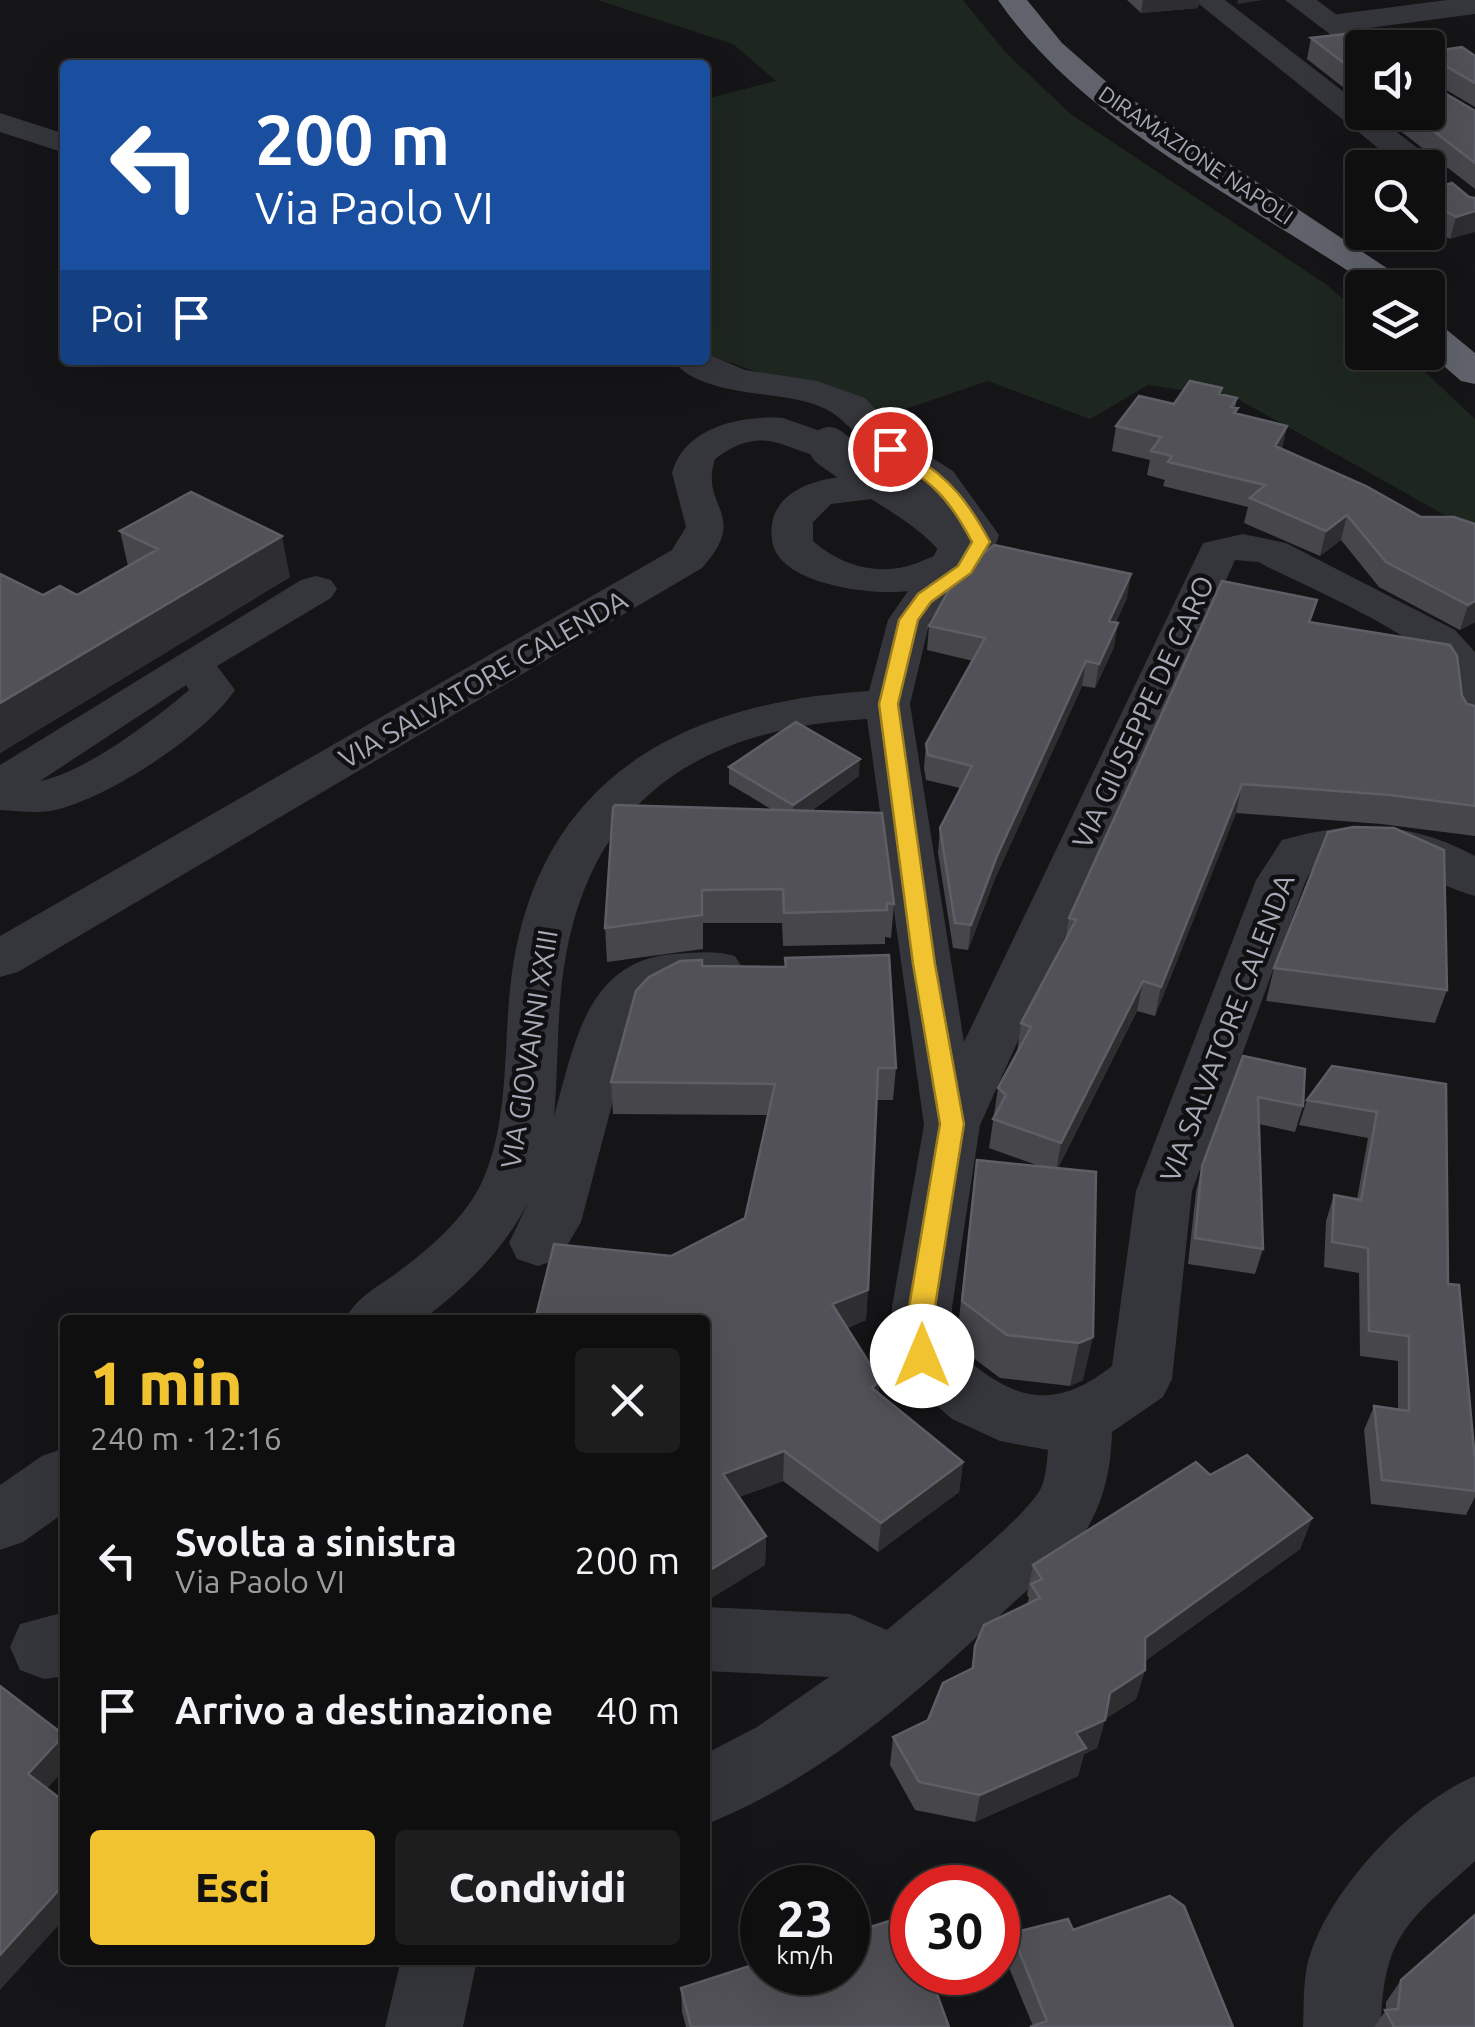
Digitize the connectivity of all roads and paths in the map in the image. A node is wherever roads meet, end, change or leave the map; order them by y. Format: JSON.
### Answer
{"nodes":[{"id":1,"x":983,"y":0,"type":"edge"},
{"id":2,"x":1012,"y":0,"type":"edge"},
{"id":3,"x":1208,"y":0,"type":"edge"},
{"id":4,"x":1298,"y":0,"type":"edge"},
{"id":5,"x":1475,"y":5,"type":"edge"},
{"id":6,"x":1331,"y":24,"type":"junction"},
{"id":7,"x":1345,"y":34,"type":"edge"},
{"id":8,"x":1345,"y":68,"type":"edge"},
{"id":9,"x":1303,"y":74,"type":"junction"},
{"id":10,"x":0,"y":122,"type":"edge"},
{"id":11,"x":60,"y":142,"type":"edge"},
{"id":12,"x":1401,"y":150,"type":"edge"},
{"id":13,"x":1445,"y":185,"type":"edge"},
{"id":14,"x":1455,"y":193,"type":"edge"},
{"id":15,"x":1372,"y":270,"type":"edge"},
{"id":16,"x":1345,"y":276,"type":"edge"},
{"id":17,"x":1445,"y":318,"type":"edge"},
{"id":18,"x":1475,"y":339,"type":"edge"},
{"id":19,"x":1445,"y":348,"type":"edge"},
{"id":20,"x":702,"y":365,"type":"edge"},
{"id":21,"x":1475,"y":374,"type":"edge"},
{"id":22,"x":975,"y":527,"type":"junction"},
{"id":23,"x":316,"y":589,"type":"dead end"},
{"id":24,"x":184,"y":668,"type":"junction"},
{"id":25,"x":888,"y":704,"type":"junction"},
{"id":26,"x":1475,"y":719,"type":"edge"},
{"id":27,"x":0,"y":786,"type":"edge"},
{"id":28,"x":0,"y":795,"type":"edge"},
{"id":29,"x":1475,"y":878,"type":"edge"},
{"id":30,"x":0,"y":959,"type":"edge"},
{"id":31,"x":924,"y":964,"type":"junction"},
{"id":32,"x":867,"y":965,"type":"edge"},
{"id":33,"x":772,"y":968,"type":"edge"},
{"id":34,"x":952,"y":1124,"type":"junction"},
{"id":35,"x":538,"y":1243,"type":"dead end"},
{"id":36,"x":383,"y":1315,"type":"edge"},
{"id":37,"x":1081,"y":1421,"type":"junction"},
{"id":38,"x":60,"y":1479,"type":"edge"},
{"id":39,"x":0,"y":1521,"type":"edge"},
{"id":40,"x":710,"y":1638,"type":"edge"},
{"id":41,"x":891,"y":1666,"type":"junction"},
{"id":42,"x":710,"y":1788,"type":"edge"},
{"id":43,"x":1475,"y":1812,"type":"edge"},
{"id":44,"x":438,"y":1965,"type":"edge"},
{"id":45,"x":424,"y":2027,"type":"edge"},
{"id":46,"x":1342,"y":2027,"type":"edge"}],
"edges":[{"from":1,"to":16,"type":"highway","name":"DIRAMAZIONE NAPOLI"},
{"from":2,"to":15,"type":"highway","name":"DIRAMAZIONE NAPOLI"},
{"from":3,"to":9,"type":"street"},
{"from":4,"to":6,"type":"street"},
{"from":5,"to":6,"type":"street"},
{"from":6,"to":7,"type":"street"},
{"from":8,"to":9,"type":"street"},
{"from":9,"to":12,"type":"street"},
{"from":10,"to":11,"type":"street"},
{"from":13,"to":14,"type":"street"},
{"from":17,"to":18,"type":"highway"},
{"from":19,"to":21,"type":"highway"},
{"from":20,"to":22,"type":"street"},
{"from":22,"to":25,"type":"street","name":"VIA SALVATORE CALENDA"},
{"from":22,"to":30,"type":"street","name":"VIA SALVATORE CALENDA","bridge":true},
{"from":23,"to":24,"type":"street"},
{"from":24,"to":27,"type":"street"},
{"from":24,"to":28,"type":"street"},
{"from":25,"to":31,"type":"street","name":"VIA SALVATORE CALENDA"},
{"from":25,"to":36,"type":"street","name":"VIA GIOVANNI XXIII"},
{"from":26,"to":34,"type":"street","name":"VIA GIUSEPPE DE CARO"},
{"from":29,"to":37,"type":"street","name":"VIA SALVATORE CALENDA"},
{"from":31,"to":32,"type":"street"},
{"from":31,"to":34,"type":"street","name":"VIA SALVATORE CALENDA"},
{"from":33,"to":35,"type":"street"},
{"from":34,"to":37,"type":"street","name":"VIA SALVATORE CALENDA"},
{"from":37,"to":41,"type":"street"},
{"from":38,"to":39,"type":"street"},
{"from":40,"to":41,"type":"street"},
{"from":41,"to":42,"type":"street"},
{"from":43,"to":46,"type":"street"},
{"from":44,"to":45,"type":"street"}]}
